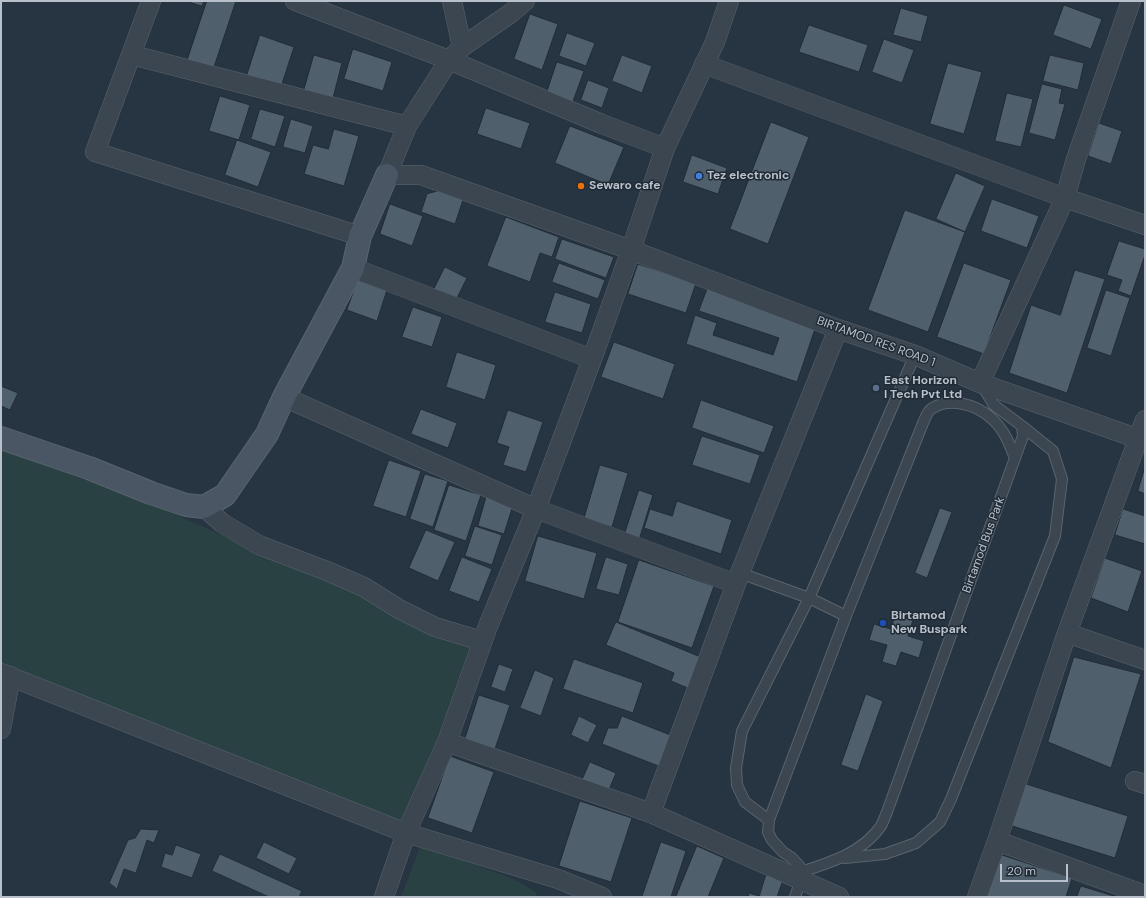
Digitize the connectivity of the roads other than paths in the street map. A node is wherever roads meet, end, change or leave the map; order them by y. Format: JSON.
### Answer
{"nodes":[{"id":1,"x":151,"y":1,"type":"edge"},
{"id":2,"x":295,"y":1,"type":"edge"},
{"id":3,"x":452,"y":1,"type":"edge"},
{"id":4,"x":525,"y":1,"type":"edge"},
{"id":5,"x":729,"y":1,"type":"edge"},
{"id":6,"x":1131,"y":1,"type":"edge"},
{"id":7,"x":462,"y":47,"type":"junction"},
{"id":8,"x":132,"y":55,"type":"junction"},
{"id":9,"x":450,"y":60,"type":"junction"},
{"id":10,"x":704,"y":64,"type":"junction"},
{"id":11,"x":406,"y":126,"type":"junction"},
{"id":12,"x":665,"y":148,"type":"junction"},
{"id":13,"x":387,"y":175,"type":"junction"},
{"id":14,"x":1065,"y":198,"type":"junction"},
{"id":15,"x":1145,"y":225,"type":"edge"},
{"id":16,"x":360,"y":236,"type":"junction"},
{"id":17,"x":631,"y":250,"type":"junction"},
{"id":18,"x":353,"y":268,"type":"junction"},
{"id":19,"x":838,"y":329,"type":"junction"},
{"id":20,"x":915,"y":355,"type":"junction"},
{"id":21,"x":592,"y":359,"type":"junction"},
{"id":22,"x":980,"y":383,"type":"junction"},
{"id":23,"x":284,"y":397,"type":"junction"},
{"id":24,"x":1145,"y":420,"type":"edge"},
{"id":25,"x":1022,"y":426,"type":"junction"},
{"id":26,"x":1,"y":438,"type":"edge"},
{"id":27,"x":1141,"y":439,"type":"edge"},
{"id":28,"x":1015,"y":458,"type":"junction"},
{"id":29,"x":204,"y":507,"type":"junction"},
{"id":30,"x":536,"y":509,"type":"junction"},
{"id":31,"x":738,"y":578,"type":"junction"},
{"id":32,"x":809,"y":598,"type":"junction"},
{"id":33,"x":846,"y":616,"type":"junction"},
{"id":34,"x":1067,"y":633,"type":"junction"},
{"id":35,"x":482,"y":641,"type":"junction"},
{"id":36,"x":1145,"y":660,"type":"edge"},
{"id":37,"x":6,"y":675,"type":"edge"},
{"id":38,"x":1,"y":729,"type":"edge"},
{"id":39,"x":447,"y":742,"type":"junction"},
{"id":40,"x":651,"y":813,"type":"junction"},
{"id":41,"x":769,"y":820,"type":"junction"},
{"id":42,"x":406,"y":833,"type":"junction"},
{"id":43,"x":997,"y":841,"type":"junction"},
{"id":44,"x":842,"y":858,"type":"junction"},
{"id":45,"x":800,"y":883,"type":"edge"},
{"id":46,"x":1145,"y":895,"type":"edge"},
{"id":47,"x":384,"y":897,"type":"edge"},
{"id":48,"x":602,"y":897,"type":"edge"},
{"id":49,"x":839,"y":897,"type":"edge"},
{"id":50,"x":977,"y":897,"type":"edge"}],
"edges":[{"from":1,"to":8,"type":"street"},
{"from":2,"to":9,"type":"street"},
{"from":3,"to":7,"type":"street"},
{"from":4,"to":7,"type":"street"},
{"from":5,"to":10,"type":"street"},
{"from":6,"to":14,"type":"street"},
{"from":7,"to":9,"type":"street"},
{"from":8,"to":11,"type":"street"},
{"from":8,"to":16,"type":"street"},
{"from":9,"to":11,"type":"street"},
{"from":9,"to":12,"type":"street"},
{"from":10,"to":12,"type":"street"},
{"from":10,"to":14,"type":"street"},
{"from":11,"to":13,"type":"street"},
{"from":12,"to":17,"type":"street"},
{"from":13,"to":16,"type":"street"},
{"from":13,"to":17,"type":"street","name":"BIRTAMOD RES ROAD 1"},
{"from":14,"to":15,"type":"street"},
{"from":14,"to":22,"type":"street"},
{"from":16,"to":18,"type":"street"},
{"from":17,"to":19,"type":"street","name":"BIRTAMOD RES ROAD 1"},
{"from":17,"to":21,"type":"street"},
{"from":18,"to":21,"type":"street"},
{"from":18,"to":23,"type":"street"},
{"from":19,"to":20,"type":"street","name":"BIRTAMOD RES ROAD 1"},
{"from":19,"to":31,"type":"street"},
{"from":20,"to":22,"type":"street","name":"BIRTAMOD RES ROAD 1"},
{"from":20,"to":32,"type":"lane"},
{"from":21,"to":30,"type":"street"},
{"from":22,"to":25,"type":"lane"},
{"from":22,"to":27,"type":"street","name":"BIRTAMOD RES ROAD 1"},
{"from":23,"to":29,"type":"street"},
{"from":23,"to":30,"type":"street"},
{"from":24,"to":27,"type":"street"},
{"from":25,"to":28,"type":"lane","name":"Birtamod Bus Park"},
{"from":25,"to":44,"type":"lane"},
{"from":26,"to":29,"type":"street"},
{"from":27,"to":34,"type":"street"},
{"from":28,"to":33,"type":"lane"},
{"from":28,"to":44,"type":"lane","name":"Birtamod Bus Park"},
{"from":29,"to":35,"type":"street"},
{"from":30,"to":31,"type":"street"},
{"from":30,"to":35,"type":"street"},
{"from":31,"to":32,"type":"lane"},
{"from":31,"to":40,"type":"street"},
{"from":32,"to":33,"type":"lane"},
{"from":32,"to":41,"type":"lane"},
{"from":33,"to":41,"type":"lane"},
{"from":34,"to":36,"type":"street"},
{"from":34,"to":43,"type":"street"},
{"from":35,"to":39,"type":"street"},
{"from":37,"to":38,"type":"street"},
{"from":37,"to":42,"type":"street"},
{"from":39,"to":40,"type":"street"},
{"from":39,"to":42,"type":"street"},
{"from":40,"to":45,"type":"street"},
{"from":41,"to":45,"type":"lane"},
{"from":42,"to":47,"type":"street"},
{"from":42,"to":48,"type":"street"},
{"from":43,"to":46,"type":"street"},
{"from":43,"to":50,"type":"street"},
{"from":44,"to":45,"type":"lane"},
{"from":45,"to":49,"type":"street"}]}
